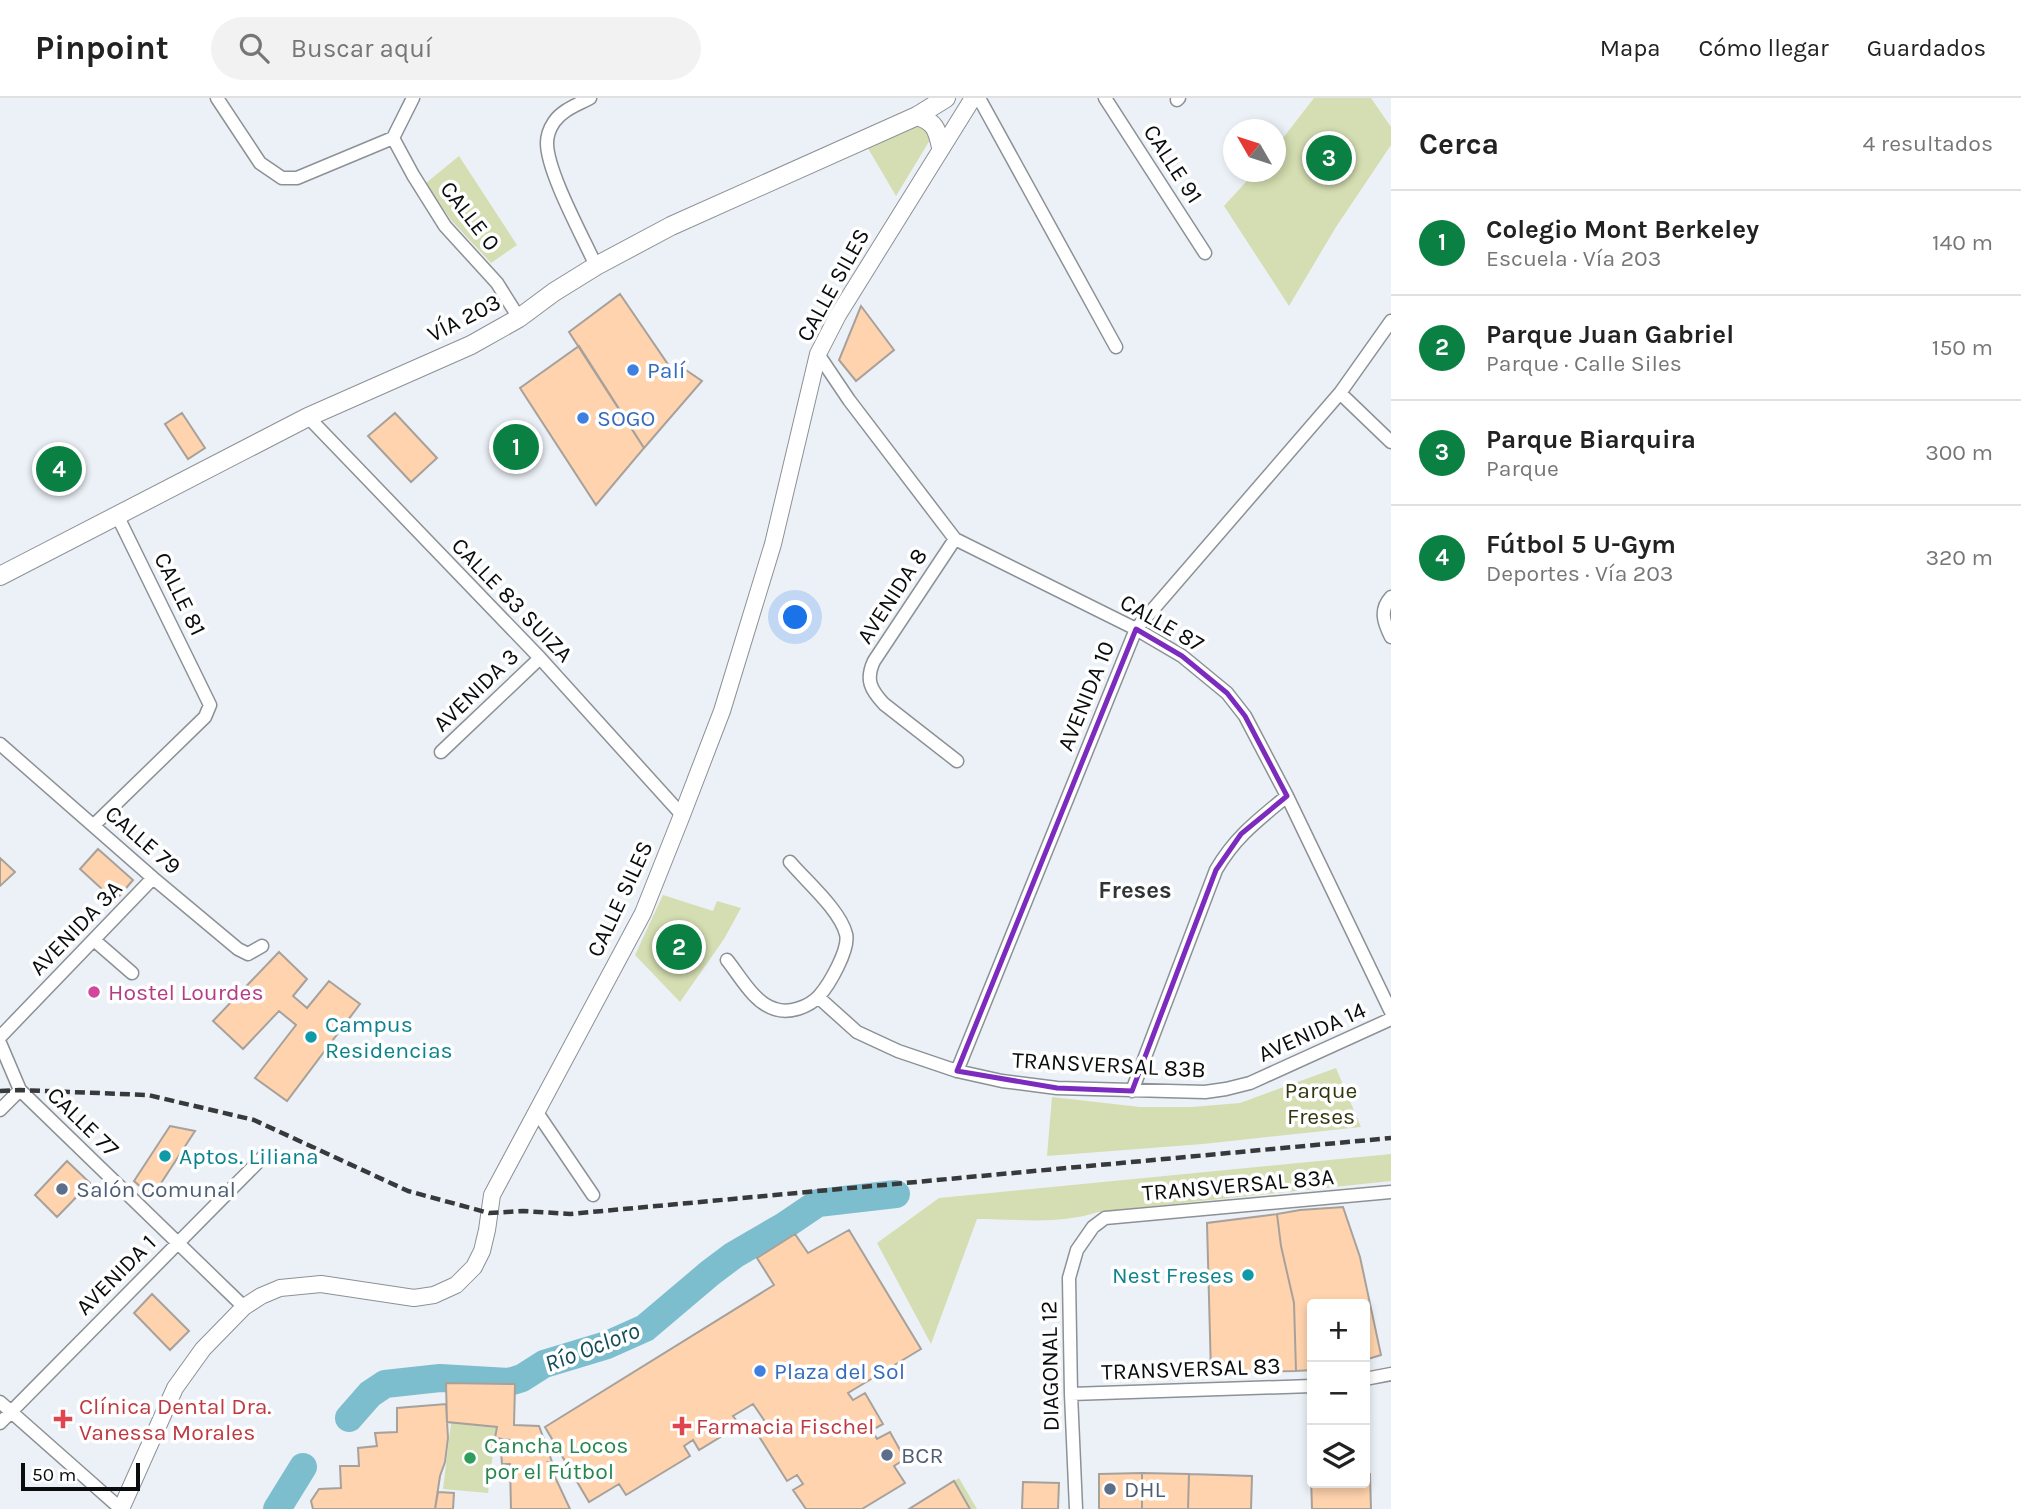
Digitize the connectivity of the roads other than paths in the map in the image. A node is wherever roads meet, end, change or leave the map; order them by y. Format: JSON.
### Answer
{"nodes":[{"id":1,"x":217,"y":98,"type":"edge"},
{"id":2,"x":413,"y":98,"type":"edge"},
{"id":3,"x":590,"y":98,"type":"edge"},
{"id":4,"x":946,"y":98,"type":"edge"},
{"id":5,"x":972,"y":98,"type":"edge"},
{"id":6,"x":979,"y":98,"type":"edge"},
{"id":7,"x":1105,"y":98,"type":"edge"},
{"id":8,"x":917,"y":116,"type":"junction"},
{"id":9,"x":393,"y":138,"type":"junction"},
{"id":10,"x":941,"y":147,"type":"junction"},
{"id":11,"x":1205,"y":253,"type":"dead end"},
{"id":12,"x":596,"y":266,"type":"junction"},
{"id":13,"x":519,"y":318,"type":"junction"},
{"id":14,"x":1391,"y":321,"type":"edge"},
{"id":15,"x":1116,"y":348,"type":"dead end"},
{"id":16,"x":818,"y":354,"type":"junction"},
{"id":17,"x":1340,"y":393,"type":"junction"},
{"id":18,"x":308,"y":417,"type":"junction"},
{"id":19,"x":1391,"y":442,"type":"edge"},
{"id":20,"x":117,"y":515,"type":"junction"},
{"id":21,"x":955,"y":540,"type":"junction"},
{"id":22,"x":0,"y":576,"type":"edge"},
{"id":23,"x":1391,"y":597,"type":"edge"},
{"id":24,"x":1136,"y":629,"type":"junction"},
{"id":25,"x":1391,"y":637,"type":"edge"},
{"id":26,"x":540,"y":658,"type":"junction"},
{"id":27,"x":0,"y":744,"type":"edge"},
{"id":28,"x":441,"y":752,"type":"dead end"},
{"id":29,"x":957,"y":761,"type":"dead end"},
{"id":30,"x":1287,"y":796,"type":"junction"},
{"id":31,"x":682,"y":815,"type":"junction"},
{"id":32,"x":94,"y":825,"type":"junction"},
{"id":33,"x":790,"y":862,"type":"dead end"},
{"id":34,"x":153,"y":878,"type":"junction"},
{"id":35,"x":94,"y":940,"type":"junction"},
{"id":36,"x":262,"y":946,"type":"dead end"},
{"id":37,"x":727,"y":960,"type":"dead end"},
{"id":38,"x":132,"y":973,"type":"dead end"},
{"id":39,"x":818,"y":998,"type":"junction"},
{"id":40,"x":1391,"y":1012,"type":"edge"},
{"id":41,"x":1391,"y":1019,"type":"edge"},
{"id":42,"x":0,"y":1037,"type":"edge"},
{"id":43,"x":0,"y":1043,"type":"edge"},
{"id":44,"x":957,"y":1070,"type":"junction"},
{"id":45,"x":1250,"y":1083,"type":"joint"},
{"id":46,"x":20,"y":1090,"type":"junction"},
{"id":47,"x":1132,"y":1091,"type":"junction"},
{"id":48,"x":0,"y":1110,"type":"edge"},
{"id":49,"x":536,"y":1111,"type":"junction"},
{"id":50,"x":263,"y":1157,"type":"dead end"},
{"id":51,"x":1391,"y":1192,"type":"edge"},
{"id":52,"x":593,"y":1195,"type":"dead end"},
{"id":53,"x":1093,"y":1227,"type":"joint"},
{"id":54,"x":177,"y":1243,"type":"junction"},
{"id":55,"x":244,"y":1307,"type":"junction"},
{"id":56,"x":1391,"y":1374,"type":"edge"},
{"id":57,"x":1370,"y":1378,"type":"edge"},
{"id":58,"x":1307,"y":1386,"type":"edge"},
{"id":59,"x":1071,"y":1394,"type":"junction"},
{"id":60,"x":0,"y":1402,"type":"edge"},
{"id":61,"x":11,"y":1412,"type":"junction"},
{"id":62,"x":0,"y":1423,"type":"edge"},
{"id":63,"x":121,"y":1509,"type":"edge"},
{"id":64,"x":1076,"y":1509,"type":"edge"}],
"edges":[{"from":1,"to":9,"type":"street"},
{"from":2,"to":9,"type":"street"},
{"from":3,"to":12,"type":"street"},
{"from":4,"to":8,"type":"main road","name":"VÍA 203"},
{"from":5,"to":10,"type":"street","name":"CALLE SILES"},
{"from":6,"to":15,"type":"street"},
{"from":7,"to":11,"type":"street","name":"CALLE 91"},
{"from":8,"to":10,"type":"main road"},
{"from":8,"to":12,"type":"main road","name":"VÍA 203"},
{"from":9,"to":13,"type":"street","name":"CALLE 0"},
{"from":10,"to":16,"type":"street","name":"CALLE SILES"},
{"from":12,"to":13,"type":"main road","name":"VÍA 203"},
{"from":13,"to":18,"type":"main road","name":"VÍA 203"},
{"from":14,"to":17,"type":"street","name":"AVENIDA 10"},
{"from":16,"to":21,"type":"street","name":"CALLE 87"},
{"from":16,"to":31,"type":"street","name":"CALLE SILES"},
{"from":17,"to":19,"type":"street"},
{"from":17,"to":24,"type":"street","name":"AVENIDA 10"},
{"from":18,"to":20,"type":"main road","name":"VÍA 203"},
{"from":18,"to":26,"type":"street","name":"CALLE 83 SUIZA"},
{"from":20,"to":22,"type":"main road","name":"VÍA 203"},
{"from":20,"to":32,"type":"street","name":"CALLE 81"},
{"from":21,"to":24,"type":"street","name":"CALLE 87"},
{"from":21,"to":29,"type":"street","name":"AVENIDA 8"},
{"from":23,"to":25,"type":"street"},
{"from":24,"to":30,"type":"street","name":"CALLE 87"},
{"from":24,"to":44,"type":"street","name":"AVENIDA 10"},
{"from":26,"to":28,"type":"street","name":"AVENIDA 3"},
{"from":26,"to":31,"type":"street","name":"CALLE 83 SUIZA"},
{"from":27,"to":32,"type":"street","name":"CALLE 79"},
{"from":30,"to":40,"type":"street","name":"CALLE 87"},
{"from":30,"to":47,"type":"street"},
{"from":31,"to":49,"type":"street","name":"CALLE SILES"},
{"from":32,"to":34,"type":"street","name":"CALLE 79"},
{"from":33,"to":39,"type":"street"},
{"from":34,"to":35,"type":"street","name":"AVENIDA 3A"},
{"from":34,"to":36,"type":"street","name":"CALLE 79"},
{"from":35,"to":38,"type":"street"},
{"from":35,"to":42,"type":"street","name":"AVENIDA 3A"},
{"from":37,"to":39,"type":"street"},
{"from":39,"to":44,"type":"street","name":"TRANSVERSAL 83B"},
{"from":41,"to":45,"type":"street","name":"AVENIDA 14"},
{"from":43,"to":46,"type":"street","name":"CALLE 77"},
{"from":44,"to":47,"type":"street","name":"TRANSVERSAL 83B"},
{"from":45,"to":47,"type":"street","name":"TRANSVERSAL 83B"},
{"from":46,"to":48,"type":"street"},
{"from":46,"to":54,"type":"street","name":"CALLE 77"},
{"from":49,"to":52,"type":"street"},
{"from":49,"to":55,"type":"street","name":"CALLE SILES"},
{"from":50,"to":54,"type":"street","name":"AVENIDA 1"},
{"from":51,"to":53,"type":"street","name":"TRANSVERSAL 83A"},
{"from":53,"to":59,"type":"street","name":"DIAGONAL 12"},
{"from":54,"to":55,"type":"street","name":"CALLE 77"},
{"from":54,"to":61,"type":"street","name":"AVENIDA 1"},
{"from":55,"to":63,"type":"street","name":"CALLE SILES"},
{"from":56,"to":57,"type":"street"},
{"from":58,"to":59,"type":"street","name":"TRANSVERSAL 83"},
{"from":59,"to":64,"type":"street","name":"DIAGONAL 12"},
{"from":60,"to":61,"type":"street"},
{"from":61,"to":62,"type":"street","name":"AVENIDA 1"},
{"from":61,"to":63,"type":"street"}]}
